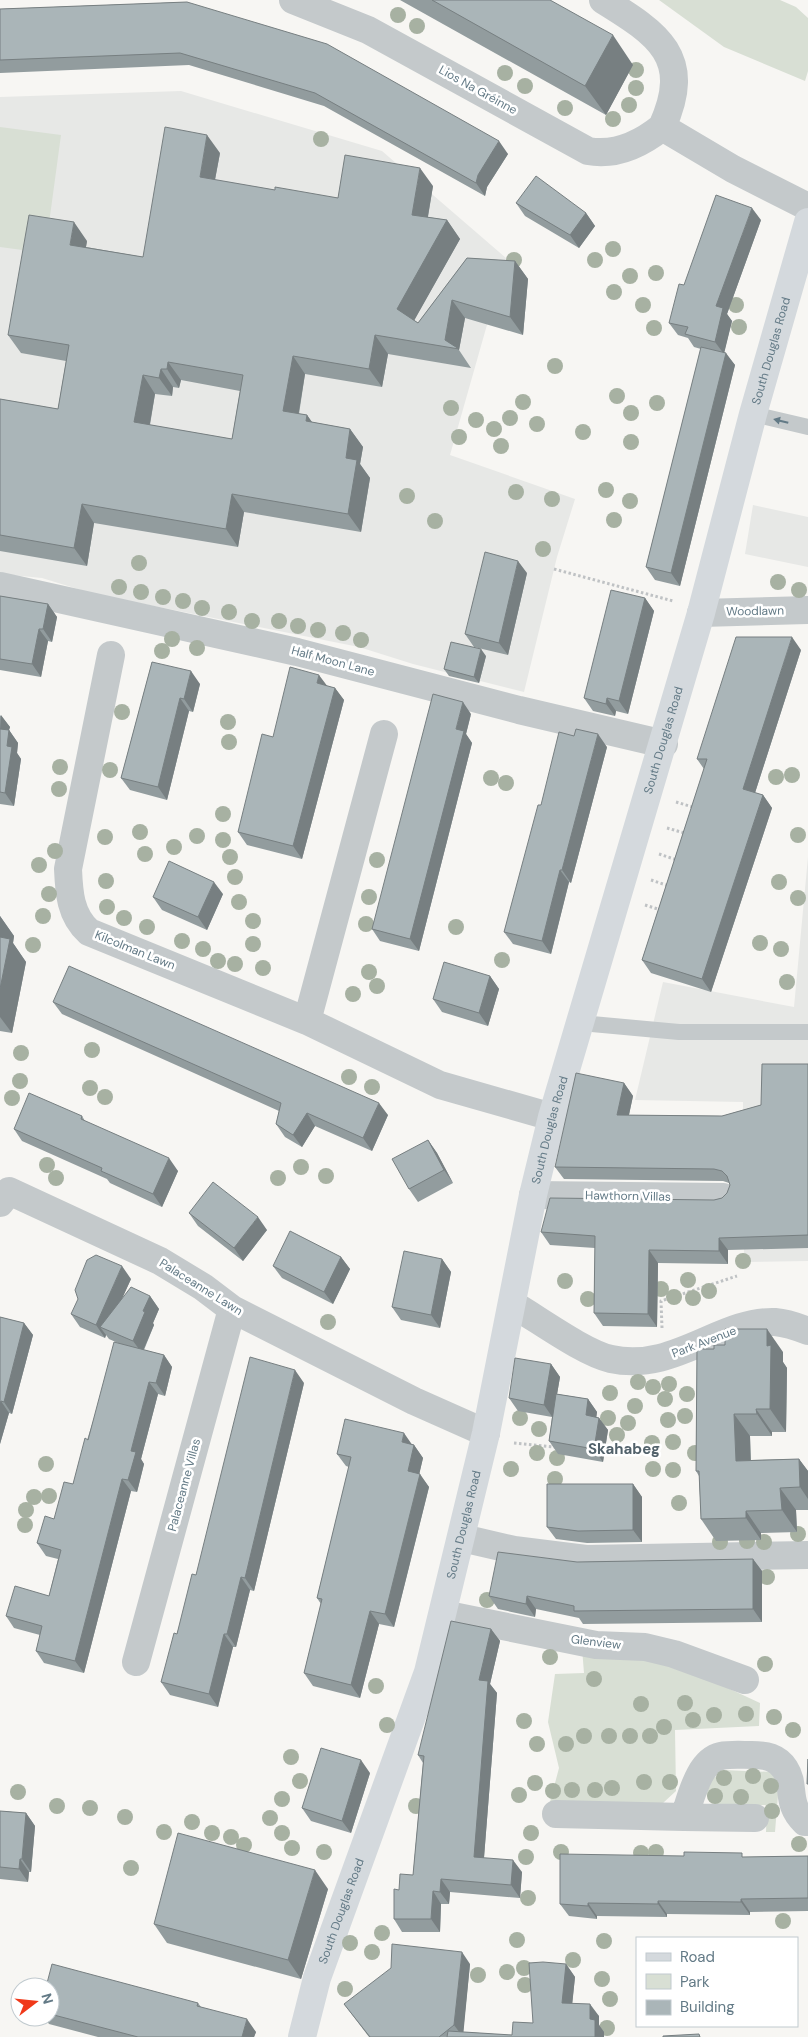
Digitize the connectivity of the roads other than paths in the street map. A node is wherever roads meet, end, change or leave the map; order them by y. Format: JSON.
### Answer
{"nodes":[{"id":1,"x":293,"y":0,"type":"edge"},
{"id":2,"x":603,"y":0,"type":"edge"},
{"id":3,"x":662,"y":127,"type":"junction"},
{"id":4,"x":808,"y":207,"type":"edge"},
{"id":5,"x":808,"y":222,"type":"edge"},
{"id":6,"x":753,"y":414,"type":"junction"},
{"id":7,"x":808,"y":428,"type":"edge"},
{"id":8,"x":0,"y":586,"type":"edge"},
{"id":9,"x":691,"y":608,"type":"junction"},
{"id":10,"x":808,"y":610,"type":"edge"},
{"id":11,"x":111,"y":655,"type":"dead end"},
{"id":12,"x":384,"y":734,"type":"dead end"},
{"id":13,"x":664,"y":744,"type":"junction"},
{"id":14,"x":307,"y":1021,"type":"junction"},
{"id":15,"x":581,"y":1023,"type":"junction"},
{"id":16,"x":808,"y":1032,"type":"edge"},
{"id":17,"x":552,"y":1117,"type":"junction"},
{"id":18,"x":3,"y":1193,"type":"edge"},
{"id":19,"x":532,"y":1195,"type":"junction"},
{"id":20,"x":723,"y":1197,"type":"edge"},
{"id":21,"x":512,"y":1304,"type":"junction"},
{"id":22,"x":232,"y":1309,"type":"junction"},
{"id":23,"x":802,"y":1324,"type":"edge"},
{"id":24,"x":497,"y":1438,"type":"junction"},
{"id":25,"x":462,"y":1538,"type":"junction"},
{"id":26,"x":808,"y":1555,"type":"edge"},
{"id":27,"x":443,"y":1614,"type":"junction"},
{"id":28,"x":136,"y":1662,"type":"dead end"},
{"id":29,"x":745,"y":1680,"type":"dead end"},
{"id":30,"x":556,"y":1814,"type":"dead end"},
{"id":31,"x":684,"y":1817,"type":"junction"},
{"id":32,"x":755,"y":1818,"type":"dead end"},
{"id":33,"x":808,"y":1822,"type":"edge"},
{"id":34,"x":302,"y":2037,"type":"edge"}],
"edges":[{"from":1,"to":3,"type":"street","name":"Lios Na Gréinne"},
{"from":2,"to":3,"type":"street"},
{"from":3,"to":4,"type":"street"},
{"from":5,"to":6,"type":"main road","name":"South Douglas Road"},
{"from":7,"to":6,"type":"lane","one_way":true},
{"from":6,"to":9,"type":"main road","name":"South Douglas Road"},
{"from":8,"to":13,"type":"street","name":"Half Moon Lane"},
{"from":9,"to":10,"type":"street","name":"Woodlawn"},
{"from":9,"to":13,"type":"main road","name":"South Douglas Road"},
{"from":11,"to":14,"type":"street","name":"Kilcolman Lawn"},
{"from":12,"to":14,"type":"street"},
{"from":13,"to":15,"type":"main road","name":"South Douglas Road"},
{"from":14,"to":17,"type":"street","name":"Kilcolman Lawn"},
{"from":15,"to":16,"type":"lane"},
{"from":15,"to":17,"type":"main road","name":"South Douglas Road"},
{"from":17,"to":19,"type":"main road","name":"South Douglas Road"},
{"from":18,"to":22,"type":"street","name":"Palaceanne Lawn"},
{"from":19,"to":20,"type":"street","name":"Hawthorn Villas"},
{"from":19,"to":21,"type":"main road","name":"South Douglas Road"},
{"from":21,"to":23,"type":"street","name":"Park Avenue"},
{"from":21,"to":24,"type":"main road","name":"South Douglas Road"},
{"from":22,"to":24,"type":"street","name":"Palaceanne Lawn"},
{"from":22,"to":28,"type":"street","name":"Palaceanne Villas"},
{"from":24,"to":25,"type":"main road","name":"South Douglas Road"},
{"from":25,"to":26,"type":"street"},
{"from":25,"to":27,"type":"main road","name":"South Douglas Road"},
{"from":27,"to":29,"type":"street","name":"Glenview"},
{"from":27,"to":34,"type":"main road","name":"South Douglas Road"},
{"from":30,"to":31,"type":"street"},
{"from":31,"to":32,"type":"street"},
{"from":31,"to":33,"type":"street"}]}
